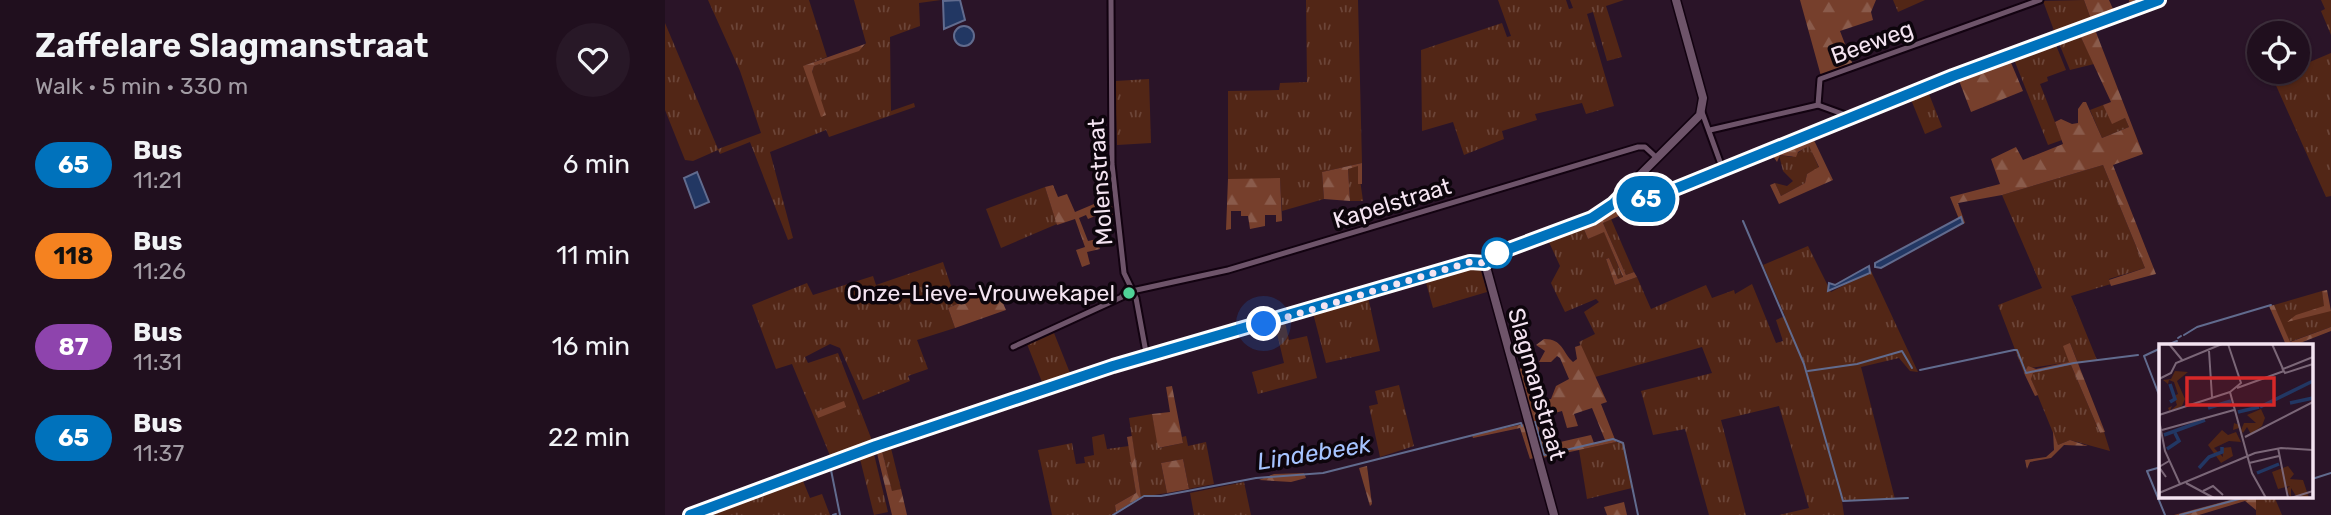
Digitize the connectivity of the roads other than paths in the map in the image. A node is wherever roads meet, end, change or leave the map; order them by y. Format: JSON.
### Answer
{"nodes":[{"id":1,"x":1111,"y":0,"type":"edge"},
{"id":2,"x":1677,"y":0,"type":"edge"},
{"id":3,"x":2040,"y":0,"type":"edge"},
{"id":4,"x":2159,"y":0,"type":"edge"},
{"id":5,"x":1818,"y":105,"type":"junction"},
{"id":6,"x":1702,"y":112,"type":"junction"},
{"id":7,"x":1852,"y":118,"type":"junction"},
{"id":8,"x":1710,"y":130,"type":"junction"},
{"id":9,"x":1657,"y":158,"type":"junction"},
{"id":10,"x":1723,"y":170,"type":"junction"},
{"id":11,"x":1627,"y":190,"type":"junction"},
{"id":12,"x":1485,"y":263,"type":"junction"},
{"id":13,"x":1130,"y":289,"type":"junction"},
{"id":14,"x":1013,"y":348,"type":"dead end"},
{"id":15,"x":1147,"y":358,"type":"junction"},
{"id":16,"x":690,"y":515,"type":"edge"},
{"id":17,"x":1554,"y":515,"type":"edge"}],
"edges":[{"from":1,"to":13,"type":"street","name":"Molenstraat"},
{"from":2,"to":6,"type":"main road"},
{"from":3,"to":5,"type":"street","name":"Beeweg"},
{"from":4,"to":7,"type":"street"},
{"from":5,"to":7,"type":"street"},
{"from":5,"to":8,"type":"street"},
{"from":6,"to":8,"type":"street"},
{"from":6,"to":9,"type":"main road"},
{"from":7,"to":10,"type":"street"},
{"from":8,"to":10,"type":"street"},
{"from":9,"to":11,"type":"main road"},
{"from":9,"to":13,"type":"street","name":"Kapelstraat"},
{"from":10,"to":11,"type":"street"},
{"from":11,"to":12,"type":"main road"},
{"from":12,"to":15,"type":"street"},
{"from":12,"to":17,"type":"main road","name":"Slagmanstraat"},
{"from":13,"to":14,"type":"street","name":"Kapelstraat"},
{"from":13,"to":15,"type":"street","name":"Molenstraat"},
{"from":15,"to":16,"type":"street"}]}
